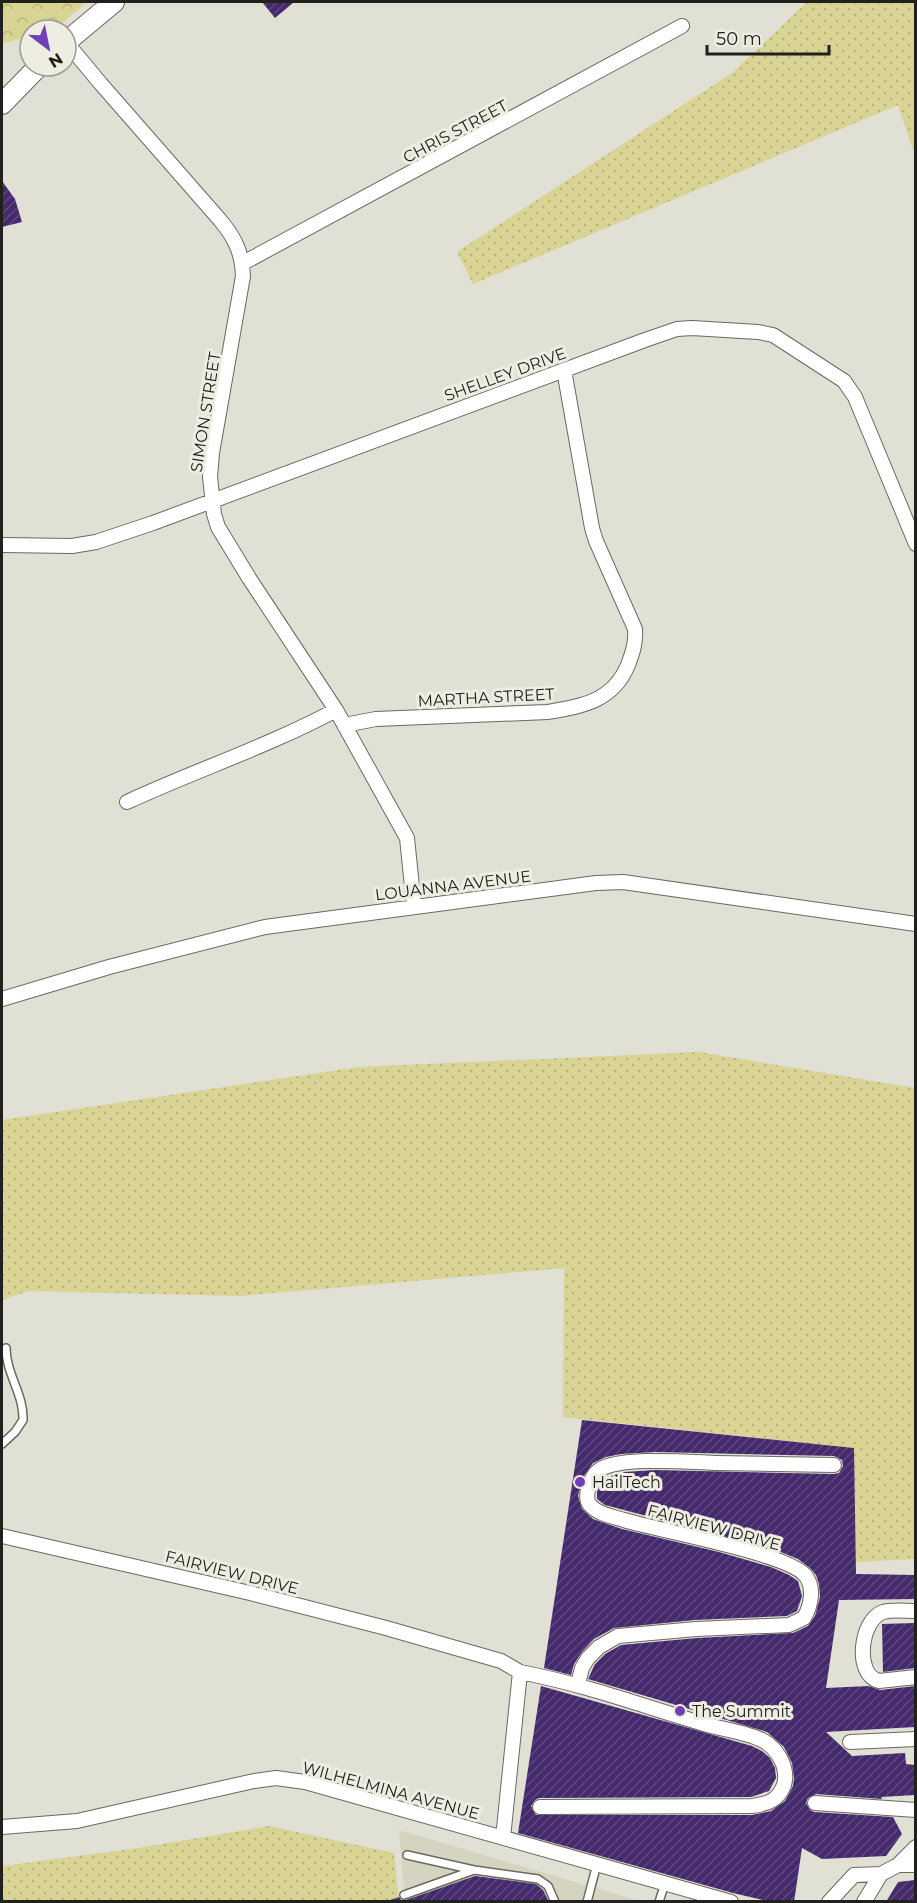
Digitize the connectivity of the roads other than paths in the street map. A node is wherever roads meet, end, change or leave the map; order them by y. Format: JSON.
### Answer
{"nodes":[{"id":1,"x":114,"y":2,"type":"edge"},
{"id":2,"x":682,"y":26,"type":"dead end"},
{"id":3,"x":78,"y":32,"type":"edge"},
{"id":4,"x":78,"y":56,"type":"edge"},
{"id":5,"x":21,"y":78,"type":"edge"},
{"id":6,"x":27,"y":78,"type":"edge"},
{"id":7,"x":2,"y":91,"type":"edge"},
{"id":8,"x":2,"y":104,"type":"edge"},
{"id":9,"x":243,"y":263,"type":"junction"},
{"id":10,"x":564,"y":370,"type":"junction"},
{"id":11,"x":212,"y":500,"type":"junction"},
{"id":12,"x":915,"y":544,"type":"edge"},
{"id":13,"x":2,"y":545,"type":"edge"},
{"id":14,"x":336,"y":710,"type":"junction"},
{"id":15,"x":344,"y":725,"type":"junction"},
{"id":16,"x":127,"y":802,"type":"dead end"},
{"id":17,"x":414,"y":906,"type":"junction"},
{"id":18,"x":913,"y":920,"type":"edge"},
{"id":19,"x":2,"y":999,"type":"edge"},
{"id":20,"x":6,"y":1348,"type":"dead end"},
{"id":21,"x":2,"y":1444,"type":"edge"},
{"id":22,"x":834,"y":1465,"type":"dead end"},
{"id":23,"x":2,"y":1536,"type":"edge"},
{"id":24,"x":915,"y":1611,"type":"edge"},
{"id":25,"x":520,"y":1672,"type":"junction"},
{"id":26,"x":915,"y":1677,"type":"edge"},
{"id":27,"x":578,"y":1684,"type":"junction"},
{"id":28,"x":915,"y":1739,"type":"edge"},
{"id":29,"x":850,"y":1742,"type":"dead end"},
{"id":30,"x":815,"y":1803,"type":"dead end"},
{"id":31,"x":540,"y":1807,"type":"dead end"},
{"id":32,"x":915,"y":1810,"type":"edge"},
{"id":33,"x":2,"y":1827,"type":"edge"},
{"id":34,"x":503,"y":1838,"type":"junction"},
{"id":35,"x":915,"y":1847,"type":"edge"},
{"id":36,"x":407,"y":1855,"type":"dead end"},
{"id":37,"x":597,"y":1864,"type":"junction"},
{"id":38,"x":898,"y":1865,"type":"junction"},
{"id":39,"x":915,"y":1865,"type":"edge"},
{"id":40,"x":474,"y":1870,"type":"junction"},
{"id":41,"x":881,"y":1874,"type":"junction"},
{"id":42,"x":664,"y":1883,"type":"junction"},
{"id":43,"x":404,"y":1894,"type":"dead end"},
{"id":44,"x":555,"y":1902,"type":"edge"},
{"id":45,"x":587,"y":1902,"type":"edge"},
{"id":46,"x":659,"y":1902,"type":"edge"},
{"id":47,"x":731,"y":1902,"type":"edge"},
{"id":48,"x":829,"y":1902,"type":"edge"},
{"id":49,"x":864,"y":1902,"type":"edge"}],
"edges":[{"from":1,"to":3,"type":"street"},
{"from":2,"to":9,"type":"street","name":"CHRIS STREET"},
{"from":4,"to":9,"type":"street","name":"SIMON STREET"},
{"from":5,"to":7,"type":"street"},
{"from":6,"to":8,"type":"street"},
{"from":9,"to":11,"type":"street","name":"SIMON STREET"},
{"from":10,"to":11,"type":"street","name":"SHELLEY DRIVE"},
{"from":10,"to":12,"type":"street","name":"SHELLEY DRIVE"},
{"from":10,"to":15,"type":"street","name":"MARTHA STREET"},
{"from":11,"to":13,"type":"street","name":"SHELLEY DRIVE"},
{"from":11,"to":14,"type":"street","name":"SIMON STREET"},
{"from":14,"to":15,"type":"street","name":"SIMON STREET"},
{"from":14,"to":16,"type":"street"},
{"from":15,"to":17,"type":"street","name":"SIMON STREET"},
{"from":17,"to":18,"type":"street","name":"LOUANNA AVENUE"},
{"from":17,"to":19,"type":"street","name":"LOUANNA AVENUE"},
{"from":20,"to":21,"type":"lane"},
{"from":22,"to":27,"type":"street","name":"FAIRVIEW DRIVE"},
{"from":23,"to":25,"type":"street","name":"FAIRVIEW DRIVE"},
{"from":24,"to":26,"type":"street"},
{"from":25,"to":27,"type":"street","name":"FAIRVIEW DRIVE"},
{"from":25,"to":34,"type":"street"},
{"from":27,"to":31,"type":"street","name":"FAIRVIEW DRIVE"},
{"from":28,"to":29,"type":"street"},
{"from":30,"to":32,"type":"street"},
{"from":33,"to":34,"type":"street","name":"WILHELMINA AVENUE"},
{"from":34,"to":37,"type":"street","name":"WILHELMINA AVENUE"},
{"from":35,"to":38,"type":"street"},
{"from":36,"to":40,"type":"lane"},
{"from":37,"to":42,"type":"street","name":"WILHELMINA AVENUE"},
{"from":37,"to":45,"type":"lane"},
{"from":38,"to":39,"type":"street"},
{"from":38,"to":41,"type":"street"},
{"from":40,"to":43,"type":"lane"},
{"from":40,"to":44,"type":"lane"},
{"from":41,"to":48,"type":"street"},
{"from":41,"to":49,"type":"street"},
{"from":42,"to":46,"type":"lane"},
{"from":42,"to":47,"type":"street","name":"WILHELMINA AVENUE"}]}
